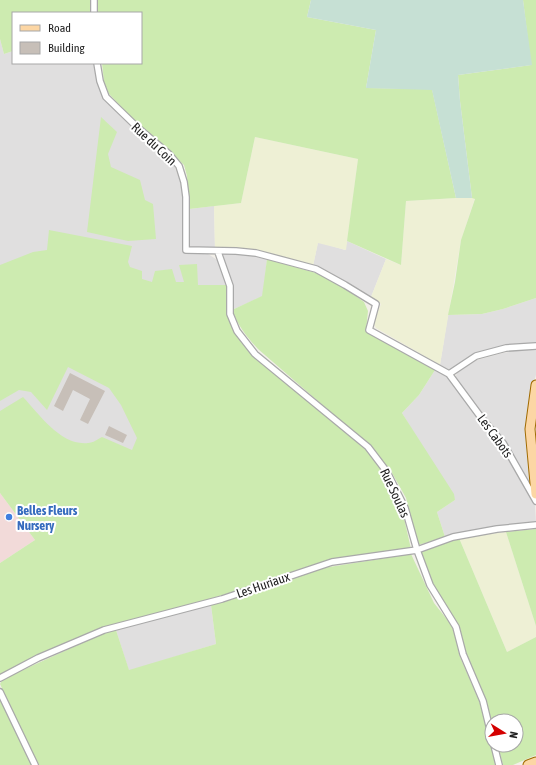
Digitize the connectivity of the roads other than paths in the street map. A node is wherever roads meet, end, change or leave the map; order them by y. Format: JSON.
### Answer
{"nodes":[{"id":1,"x":94,"y":0,"type":"edge"},
{"id":2,"x":94,"y":12,"type":"edge"},
{"id":3,"x":96,"y":64,"type":"edge"},
{"id":4,"x":218,"y":252,"type":"junction"},
{"id":5,"x":536,"y":346,"type":"edge"},
{"id":6,"x":449,"y":374,"type":"junction"},
{"id":7,"x":536,"y":385,"type":"edge"},
{"id":8,"x":536,"y":494,"type":"edge"},
{"id":9,"x":536,"y":501,"type":"edge"},
{"id":10,"x":536,"y":525,"type":"edge"},
{"id":11,"x":417,"y":550,"type":"junction"},
{"id":12,"x":0,"y":678,"type":"edge"},
{"id":13,"x":0,"y":692,"type":"edge"},
{"id":14,"x":486,"y":713,"type":"edge"},
{"id":15,"x":496,"y":753,"type":"edge"},
{"id":16,"x":536,"y":762,"type":"edge"},
{"id":17,"x":35,"y":765,"type":"edge"},
{"id":18,"x":499,"y":765,"type":"edge"},
{"id":19,"x":528,"y":765,"type":"edge"}],
"edges":[{"from":1,"to":2,"type":"street"},
{"from":3,"to":4,"type":"street","name":"Rue du Coin"},
{"from":4,"to":6,"type":"street"},
{"from":4,"to":11,"type":"street","name":"Rue Soulas"},
{"from":5,"to":6,"type":"street"},
{"from":6,"to":9,"type":"street","name":"Les Cabots"},
{"from":7,"to":8,"type":"main road"},
{"from":10,"to":11,"type":"street","name":"Les Huriaux"},
{"from":11,"to":12,"type":"street","name":"Les Huriaux"},
{"from":11,"to":14,"type":"street","name":"Rue Soulas"},
{"from":13,"to":17,"type":"street"},
{"from":15,"to":18,"type":"street"},
{"from":16,"to":19,"type":"main road"}]}
